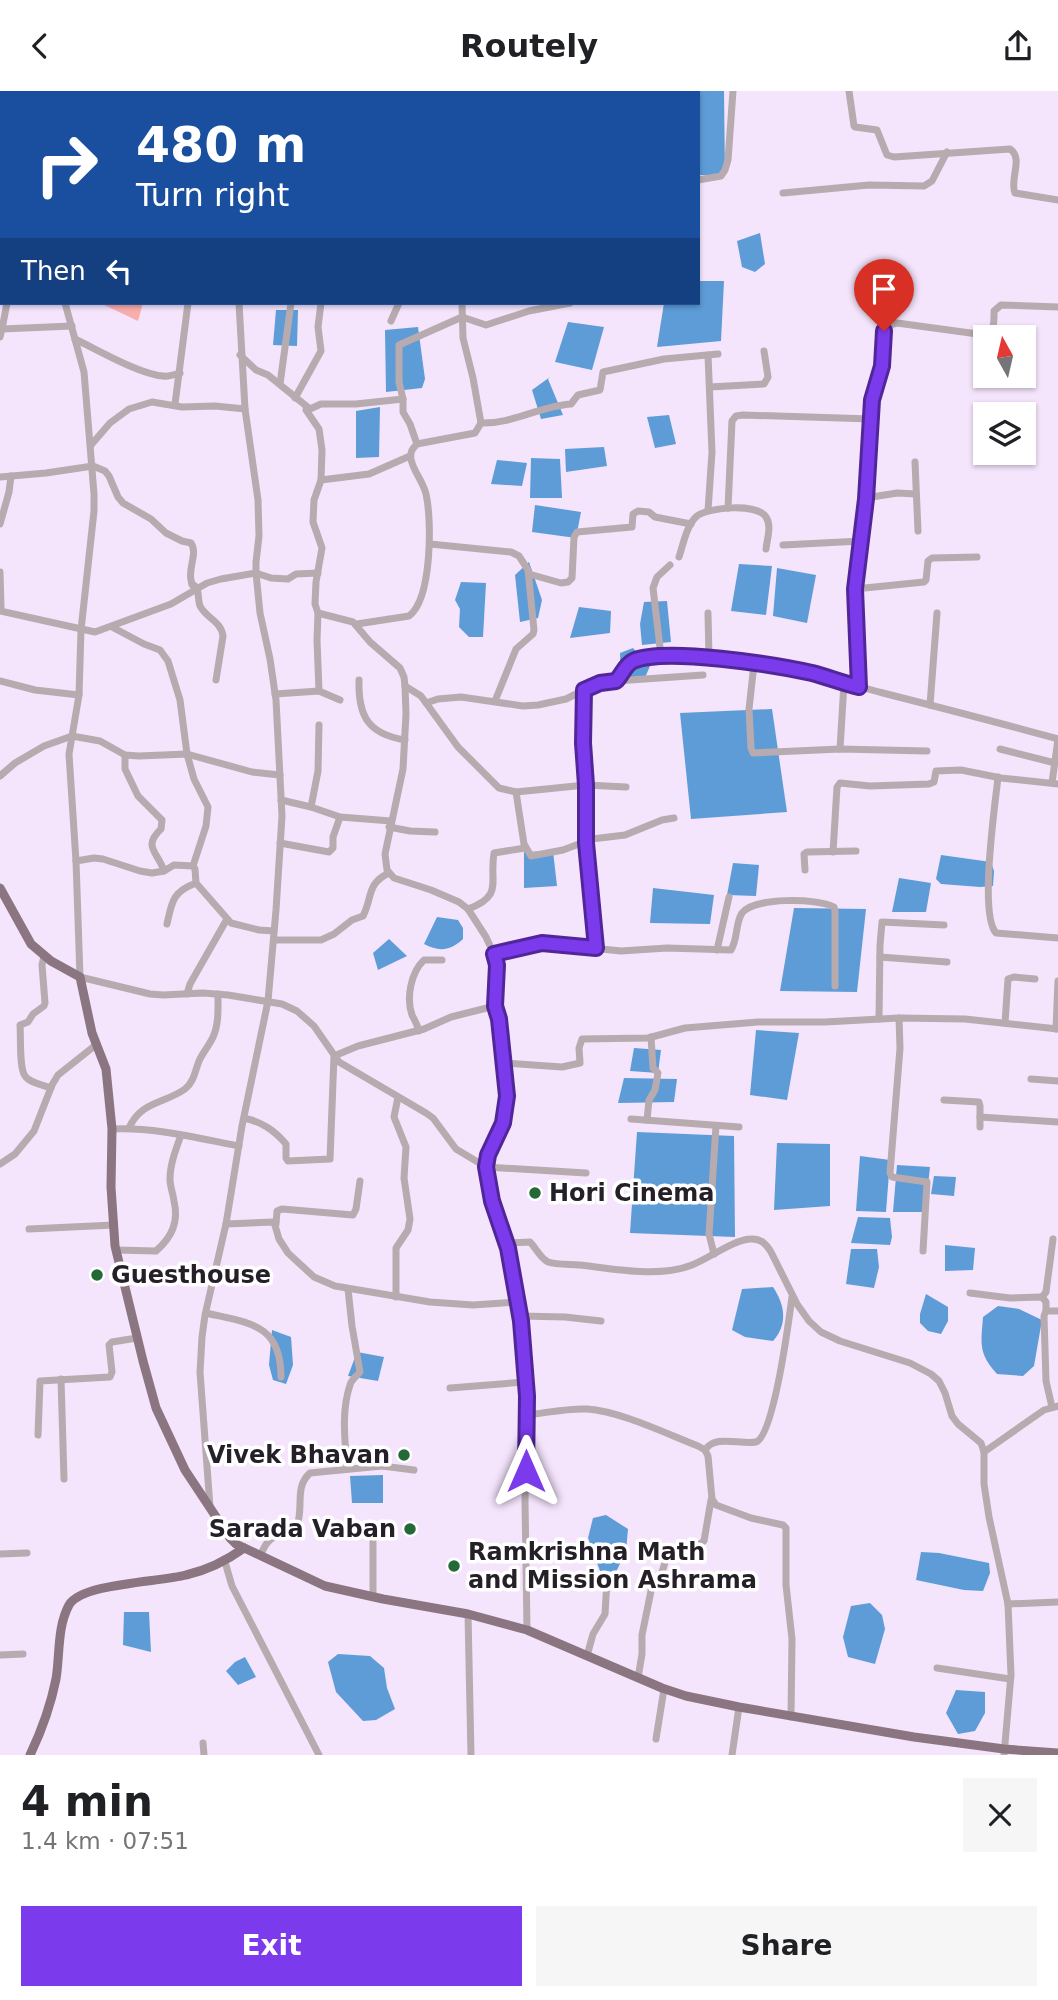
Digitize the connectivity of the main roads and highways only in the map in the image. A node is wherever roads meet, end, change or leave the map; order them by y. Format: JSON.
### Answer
{"nodes":[{"id":1,"x":0,"y":888,"type":"edge"},
{"id":2,"x":244,"y":1548,"type":"junction"},
{"id":3,"x":1004,"y":1752,"type":"edge"},
{"id":4,"x":1058,"y":1753,"type":"edge"},
{"id":5,"x":30,"y":1755,"type":"edge"}],
"edges":[{"from":1,"to":2,"type":"main road"},
{"from":2,"to":3,"type":"main road"},
{"from":2,"to":5,"type":"main road"},
{"from":3,"to":4,"type":"main road"}]}
